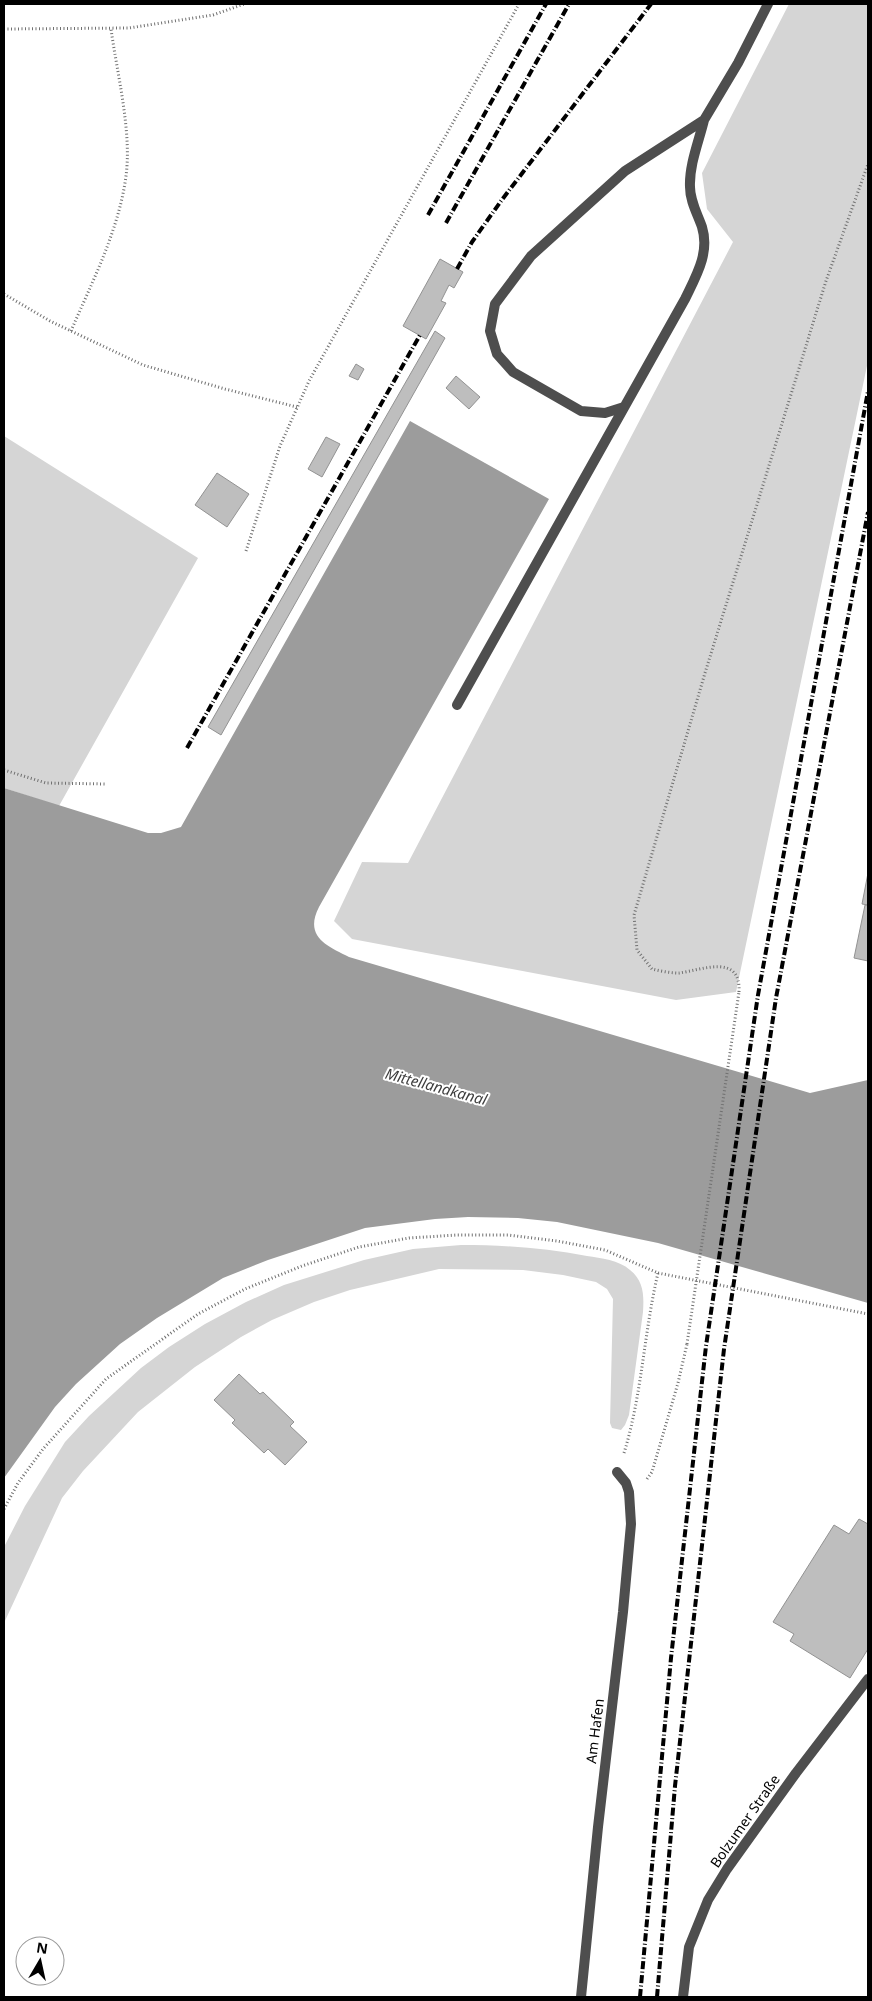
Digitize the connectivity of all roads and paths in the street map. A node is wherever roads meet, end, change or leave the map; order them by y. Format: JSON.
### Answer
{"nodes":[{"id":1,"x":244,"y":4,"type":"edge"},
{"id":2,"x":519,"y":4,"type":"edge"},
{"id":3,"x":768,"y":4,"type":"edge"},
{"id":4,"x":4,"y":29,"type":"edge"},
{"id":5,"x":111,"y":29,"type":"junction"},
{"id":6,"x":704,"y":120,"type":"junction"},
{"id":7,"x":868,"y":164,"type":"edge"},
{"id":8,"x":4,"y":294,"type":"edge"},
{"id":9,"x":71,"y":331,"type":"junction"},
{"id":10,"x":297,"y":407,"type":"junction"},
{"id":11,"x":624,"y":408,"type":"junction"},
{"id":12,"x":246,"y":551,"type":"dead end"},
{"id":13,"x":457,"y":705,"type":"dead end"},
{"id":14,"x":4,"y":770,"type":"edge"},
{"id":15,"x":107,"y":784,"type":"dead end"},
{"id":16,"x":658,"y":1273,"type":"junction"},
{"id":17,"x":868,"y":1314,"type":"edge"},
{"id":18,"x":616,"y":1472,"type":"joint"},
{"id":19,"x":631,"y":1503,"type":"junction"},
{"id":20,"x":4,"y":1509,"type":"edge"},
{"id":21,"x":868,"y":1679,"type":"edge"},
{"id":22,"x":581,"y":1997,"type":"edge"},
{"id":23,"x":683,"y":1997,"type":"edge"}],
"edges":[{"from":1,"to":5,"type":"path"},
{"from":2,"to":10,"type":"path"},
{"from":3,"to":6,"type":"lane"},
{"from":4,"to":5,"type":"path"},
{"from":5,"to":9,"type":"path"},
{"from":6,"to":11,"type":"lane"},
{"from":6,"to":11,"type":"lane"},
{"from":7,"to":19,"type":"path","bridge":true},
{"from":8,"to":9,"type":"path"},
{"from":9,"to":10,"type":"path"},
{"from":10,"to":12,"type":"path"},
{"from":11,"to":13,"type":"lane"},
{"from":14,"to":15,"type":"path"},
{"from":16,"to":17,"type":"path"},
{"from":16,"to":18,"type":"path"},
{"from":16,"to":20,"type":"path"},
{"from":18,"to":19,"type":"lane","name":"Am Hafen"},
{"from":19,"to":22,"type":"lane","name":"Am Hafen"},
{"from":21,"to":23,"type":"lane","name":"Bolzumer Straße"}]}
